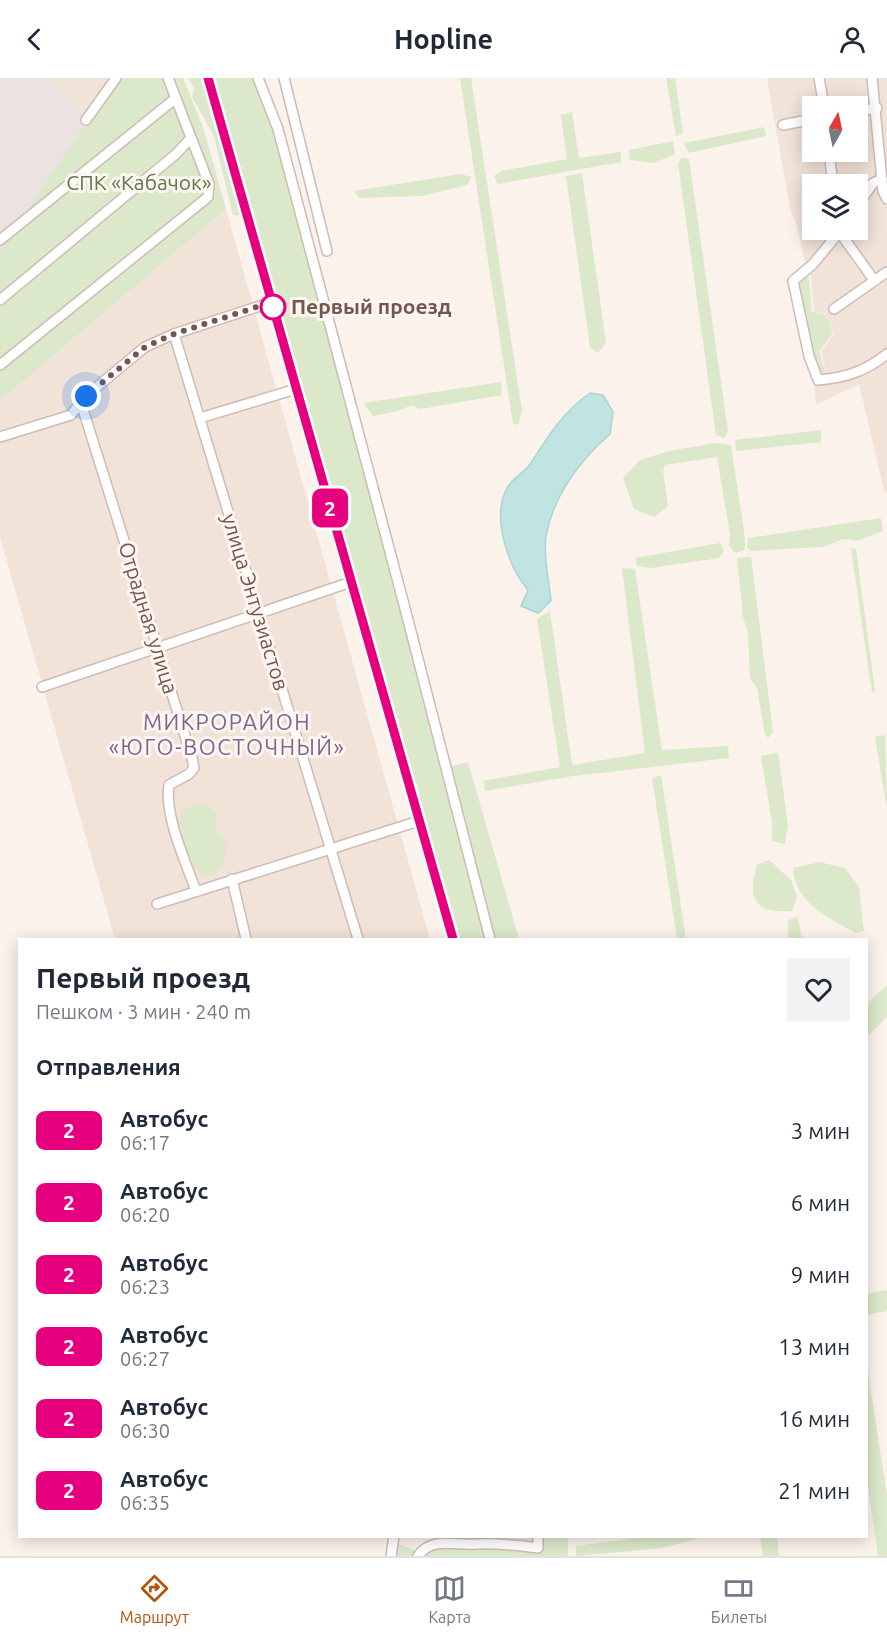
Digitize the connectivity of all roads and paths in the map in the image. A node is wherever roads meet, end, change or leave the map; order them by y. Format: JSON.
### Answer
{"nodes":[{"id":1,"x":116,"y":78,"type":"edge"},
{"id":2,"x":168,"y":78,"type":"edge"},
{"id":3,"x":208,"y":78,"type":"edge"},
{"id":4,"x":258,"y":78,"type":"edge"},
{"id":5,"x":284,"y":78,"type":"edge"},
{"id":6,"x":819,"y":78,"type":"edge"},
{"id":7,"x":872,"y":78,"type":"edge"},
{"id":8,"x":822,"y":96,"type":"edge"},
{"id":9,"x":176,"y":98,"type":"junction"},
{"id":10,"x":877,"y":108,"type":"junction"},
{"id":11,"x":868,"y":109,"type":"edge"},
{"id":12,"x":86,"y":120,"type":"dead end"},
{"id":13,"x":802,"y":121,"type":"edge"},
{"id":14,"x":783,"y":125,"type":"dead end"},
{"id":15,"x":190,"y":139,"type":"junction"},
{"id":16,"x":882,"y":179,"type":"junction"},
{"id":17,"x":868,"y":190,"type":"edge"},
{"id":18,"x":887,"y":200,"type":"edge"},
{"id":19,"x":0,"y":240,"type":"edge"},
{"id":20,"x":832,"y":240,"type":"edge"},
{"id":21,"x":845,"y":240,"type":"edge"},
{"id":22,"x":327,"y":251,"type":"dead end"},
{"id":23,"x":887,"y":272,"type":"edge"},
{"id":24,"x":874,"y":280,"type":"junction"},
{"id":25,"x":0,"y":300,"type":"edge"},
{"id":26,"x":272,"y":302,"type":"junction"},
{"id":27,"x":834,"y":309,"type":"dead end"},
{"id":28,"x":174,"y":334,"type":"junction"},
{"id":29,"x":887,"y":354,"type":"edge"},
{"id":30,"x":0,"y":365,"type":"edge"},
{"id":31,"x":296,"y":389,"type":"junction"},
{"id":32,"x":81,"y":403,"type":"junction"},
{"id":33,"x":200,"y":418,"type":"junction"},
{"id":34,"x":0,"y":437,"type":"edge"},
{"id":35,"x":351,"y":582,"type":"junction"},
{"id":36,"x":259,"y":615,"type":"junction"},
{"id":37,"x":158,"y":648,"type":"junction"},
{"id":38,"x":42,"y":687,"type":"dead end"},
{"id":39,"x":420,"y":821,"type":"junction"},
{"id":40,"x":330,"y":851,"type":"junction"},
{"id":41,"x":232,"y":879,"type":"junction"},
{"id":42,"x":196,"y":891,"type":"junction"},
{"id":43,"x":157,"y":904,"type":"dead end"},
{"id":44,"x":246,"y":938,"type":"edge"},
{"id":45,"x":358,"y":938,"type":"edge"},
{"id":46,"x":453,"y":938,"type":"edge"},
{"id":47,"x":490,"y":938,"type":"edge"},
{"id":48,"x":394,"y":1538,"type":"edge"},
{"id":49,"x":538,"y":1538,"type":"edge"},
{"id":50,"x":442,"y":1539,"type":"edge"},
{"id":51,"x":485,"y":1539,"type":"edge"},
{"id":52,"x":391,"y":1556,"type":"edge"},
{"id":53,"x":418,"y":1556,"type":"edge"}],
"edges":[{"from":1,"to":12,"type":"street"},
{"from":2,"to":9,"type":"street"},
{"from":3,"to":26,"type":"street"},
{"from":4,"to":47,"type":"street"},
{"from":5,"to":22,"type":"street"},
{"from":6,"to":8,"type":"street"},
{"from":7,"to":10,"type":"street"},
{"from":9,"to":15,"type":"street"},
{"from":9,"to":19,"type":"street"},
{"from":10,"to":11,"type":"street"},
{"from":10,"to":16,"type":"street"},
{"from":13,"to":14,"type":"street"},
{"from":15,"to":25,"type":"street"},
{"from":15,"to":30,"type":"street"},
{"from":16,"to":17,"type":"street"},
{"from":16,"to":18,"type":"street"},
{"from":20,"to":29,"type":"street"},
{"from":21,"to":24,"type":"street"},
{"from":23,"to":24,"type":"street"},
{"from":24,"to":27,"type":"street"},
{"from":26,"to":28,"type":"street"},
{"from":26,"to":31,"type":"street"},
{"from":28,"to":32,"type":"street"},
{"from":28,"to":33,"type":"street","name":"улица Энтузиастов"},
{"from":31,"to":33,"type":"street"},
{"from":31,"to":35,"type":"street"},
{"from":32,"to":34,"type":"street"},
{"from":32,"to":37,"type":"street","name":"Отрадная улица"},
{"from":33,"to":36,"type":"street","name":"улица Энтузиастов"},
{"from":35,"to":36,"type":"street"},
{"from":35,"to":39,"type":"street"},
{"from":36,"to":37,"type":"street"},
{"from":36,"to":40,"type":"street","name":"улица Энтузиастов"},
{"from":37,"to":38,"type":"street"},
{"from":37,"to":42,"type":"street","name":"Отрадная улица"},
{"from":39,"to":40,"type":"street"},
{"from":39,"to":46,"type":"street"},
{"from":40,"to":41,"type":"street"},
{"from":40,"to":45,"type":"street","name":"улица Энтузиастов"},
{"from":41,"to":42,"type":"street"},
{"from":41,"to":44,"type":"street"},
{"from":42,"to":43,"type":"street"},
{"from":48,"to":52,"type":"street"},
{"from":49,"to":51,"type":"street"},
{"from":50,"to":51,"type":"street"},
{"from":50,"to":53,"type":"street"}]}
